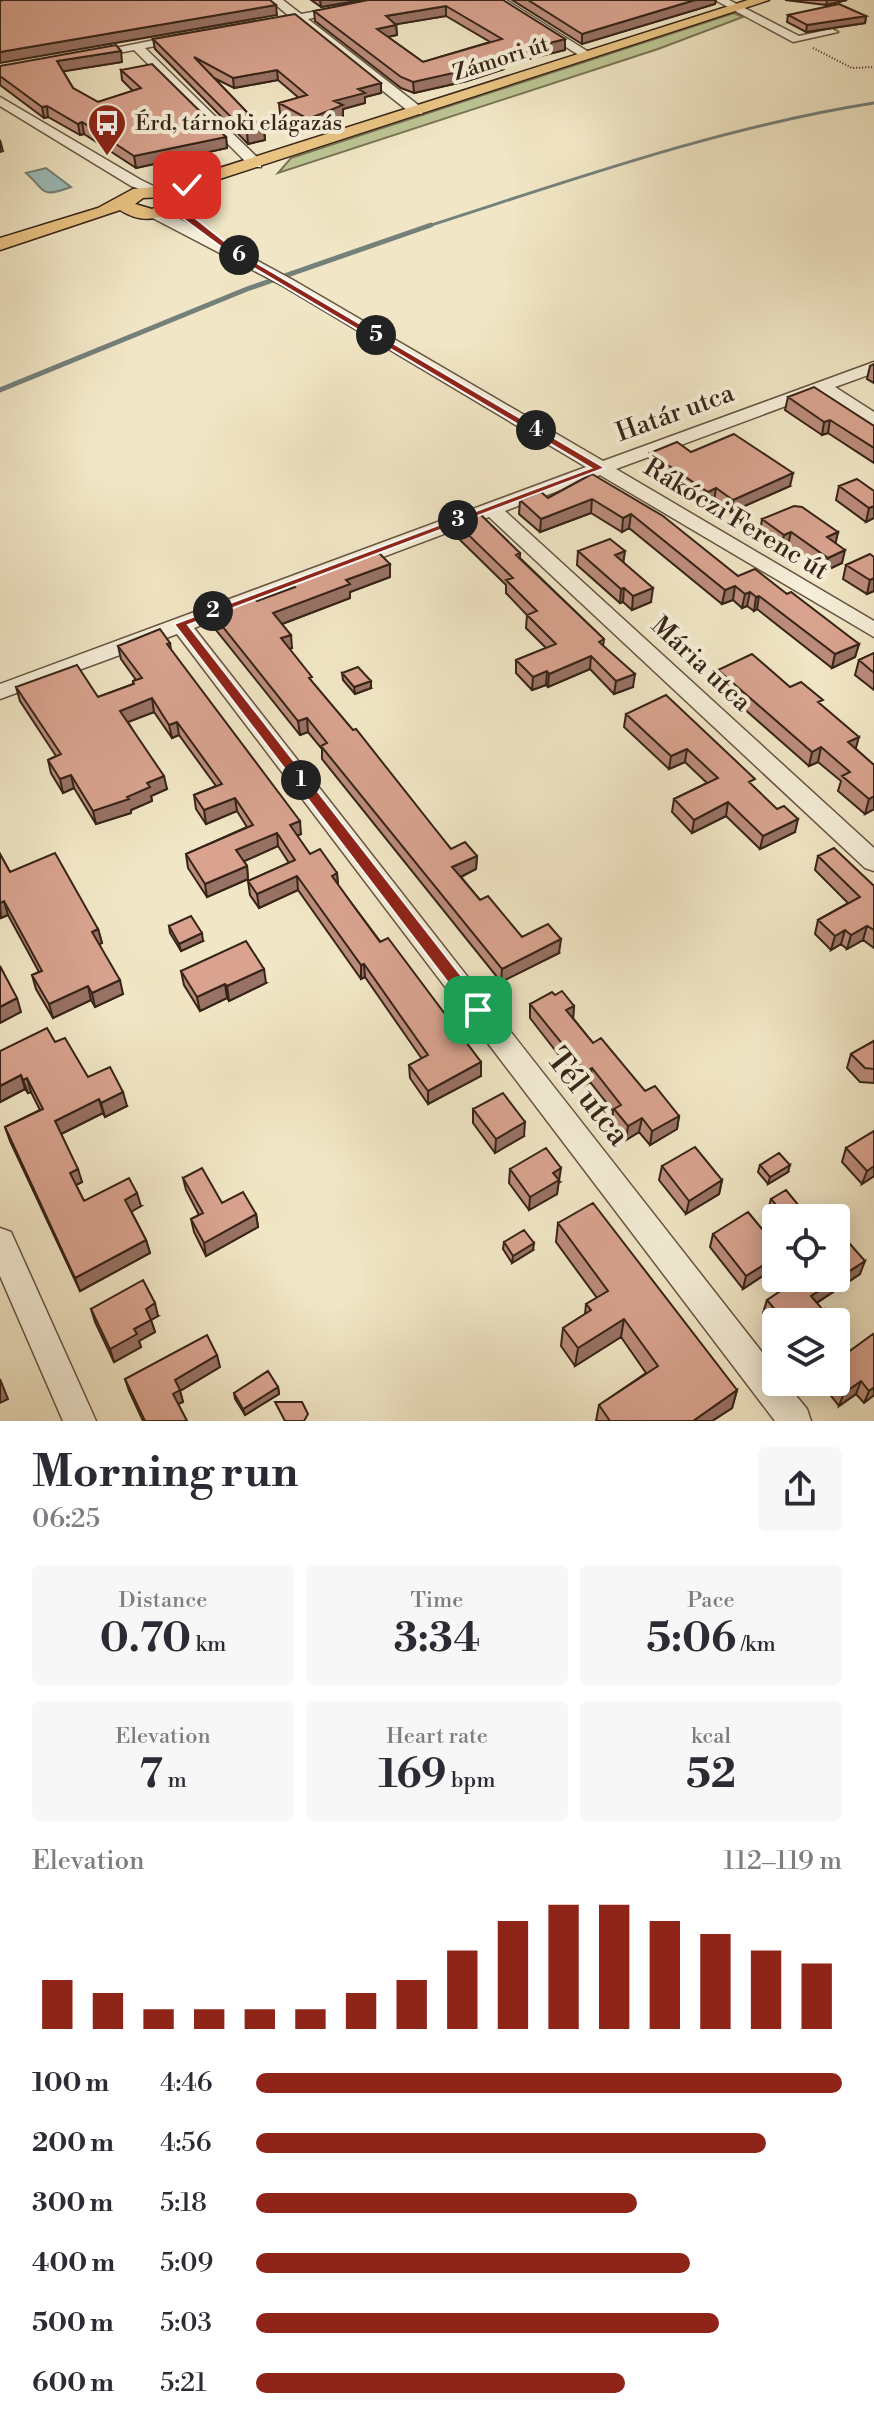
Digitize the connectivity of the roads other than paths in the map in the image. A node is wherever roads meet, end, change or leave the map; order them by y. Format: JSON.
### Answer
{"nodes":[{"id":1,"x":276,"y":0,"type":"edge"},
{"id":2,"x":398,"y":0,"type":"edge"},
{"id":3,"x":498,"y":0,"type":"edge"},
{"id":4,"x":721,"y":0,"type":"edge"},
{"id":5,"x":762,"y":0,"type":"edge"},
{"id":6,"x":736,"y":8,"type":"junction"},
{"id":7,"x":299,"y":18,"type":"junction"},
{"id":8,"x":254,"y":25,"type":"edge"},
{"id":9,"x":832,"y":32,"type":"dead end"},
{"id":10,"x":195,"y":36,"type":"edge"},
{"id":11,"x":136,"y":46,"type":"junction"},
{"id":12,"x":589,"y":56,"type":"junction"},
{"id":13,"x":75,"y":57,"type":"edge"},
{"id":14,"x":3,"y":106,"type":"edge"},
{"id":15,"x":417,"y":111,"type":"junction"},
{"id":16,"x":86,"y":154,"type":"junction"},
{"id":17,"x":256,"y":164,"type":"junction"},
{"id":18,"x":169,"y":197,"type":"junction"},
{"id":19,"x":137,"y":206,"type":"junction"},
{"id":20,"x":0,"y":246,"type":"edge"},
{"id":21,"x":235,"y":253,"type":"junction"},
{"id":22,"x":874,"y":367,"type":"edge"},
{"id":23,"x":822,"y":386,"type":"junction"},
{"id":24,"x":874,"y":420,"type":"edge"},
{"id":25,"x":600,"y":468,"type":"junction"},
{"id":26,"x":491,"y":508,"type":"junction"},
{"id":27,"x":180,"y":624,"type":"junction"},
{"id":28,"x":874,"y":630,"type":"edge"},
{"id":29,"x":0,"y":692,"type":"edge"},
{"id":30,"x":874,"y":862,"type":"edge"},
{"id":31,"x":0,"y":1242,"type":"edge"},
{"id":32,"x":80,"y":1421,"type":"edge"},
{"id":33,"x":795,"y":1421,"type":"edge"}],
"edges":[{"from":1,"to":7,"type":"street"},
{"from":2,"to":7,"type":"street"},
{"from":3,"to":12,"type":"street"},
{"from":4,"to":6,"type":"street"},
{"from":5,"to":6,"type":"main road","name":"Zámori út"},
{"from":6,"to":9,"type":"street"},
{"from":6,"to":12,"type":"main road","name":"Zámori út"},
{"from":7,"to":8,"type":"street"},
{"from":7,"to":15,"type":"street"},
{"from":10,"to":11,"type":"street"},
{"from":11,"to":13,"type":"street"},
{"from":11,"to":17,"type":"street"},
{"from":12,"to":15,"type":"main road","name":"Zámori út"},
{"from":14,"to":16,"type":"street"},
{"from":15,"to":17,"type":"main road","name":"Zámori út"},
{"from":16,"to":18,"type":"street"},
{"from":16,"to":19,"type":"street"},
{"from":17,"to":18,"type":"main road","name":"Zámori út"},
{"from":18,"to":19,"type":"main road"},
{"from":18,"to":19,"type":"main road"},
{"from":18,"to":21,"type":"street"},
{"from":19,"to":20,"type":"main road"},
{"from":19,"to":21,"type":"street"},
{"from":21,"to":25,"type":"street","name":"Rákóczi Ferenc út"},
{"from":22,"to":23,"type":"street","name":"Határ utca"},
{"from":23,"to":24,"type":"street"},
{"from":23,"to":25,"type":"street","name":"Határ utca"},
{"from":25,"to":26,"type":"street","name":"Határ utca"},
{"from":25,"to":28,"type":"street","name":"Rákóczi Ferenc út"},
{"from":26,"to":27,"type":"street","name":"Határ utca"},
{"from":26,"to":30,"type":"street","name":"Mária utca"},
{"from":27,"to":29,"type":"street","name":"Határ utca"},
{"from":27,"to":33,"type":"street","name":"Tél utca"},
{"from":31,"to":32,"type":"street"}]}
